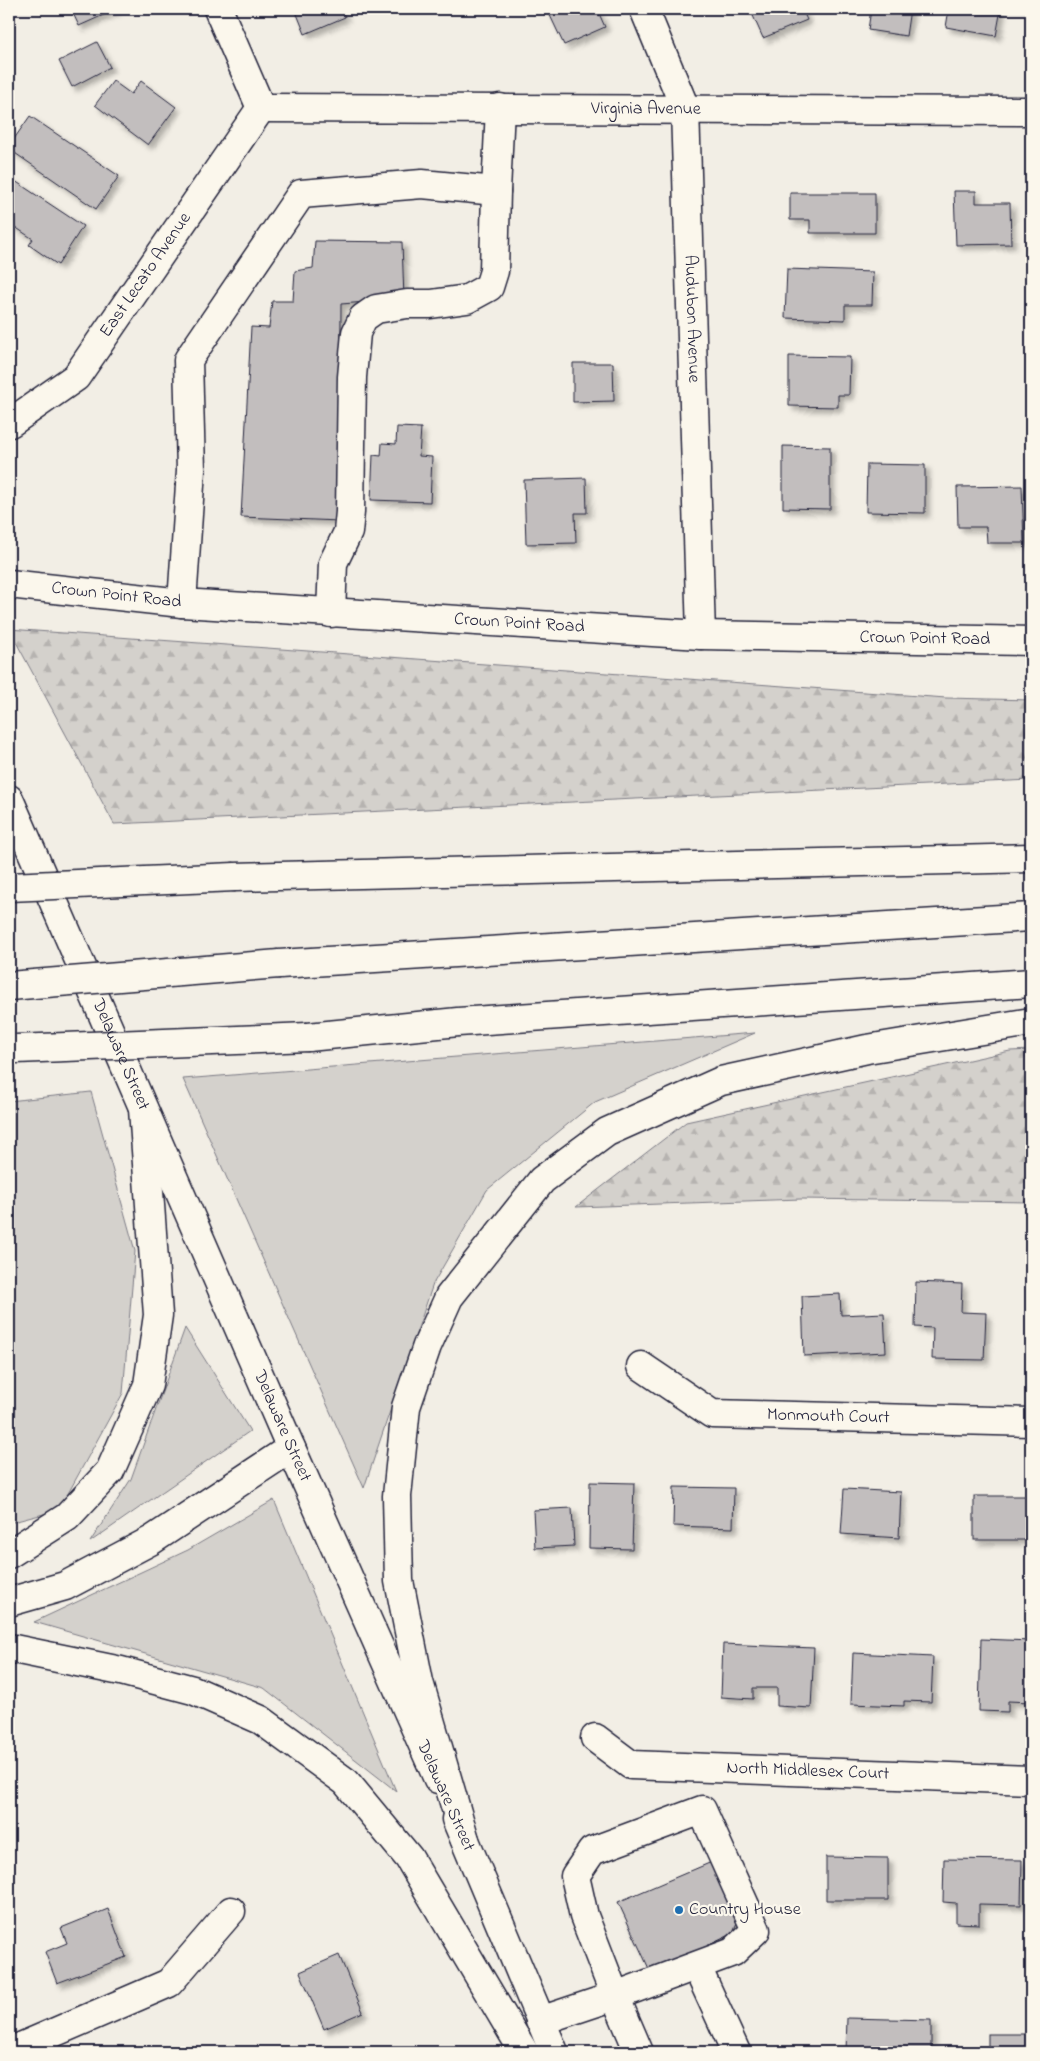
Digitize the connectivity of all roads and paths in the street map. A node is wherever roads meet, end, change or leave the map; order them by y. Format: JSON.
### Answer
{"nodes":[{"id":1,"x":218,"y":9,"type":"edge"},
{"id":2,"x":644,"y":9,"type":"edge"},
{"id":3,"x":261,"y":108,"type":"junction"},
{"id":4,"x":500,"y":108,"type":"junction"},
{"id":5,"x":685,"y":108,"type":"junction"},
{"id":6,"x":1031,"y":111,"type":"edge"},
{"id":7,"x":496,"y":191,"type":"junction"},
{"id":8,"x":10,"y":423,"type":"dead end"},
{"id":9,"x":9,"y":584,"type":"edge"},
{"id":10,"x":182,"y":603,"type":"junction"},
{"id":11,"x":331,"y":613,"type":"junction"},
{"id":12,"x":701,"y":635,"type":"junction"},
{"id":13,"x":1031,"y":640,"type":"edge"},
{"id":14,"x":11,"y":807,"type":"edge"},
{"id":15,"x":1031,"y":858,"type":"edge"},
{"id":16,"x":9,"y":887,"type":"edge"},
{"id":17,"x":1031,"y":917,"type":"edge"},
{"id":18,"x":1031,"y":983,"type":"edge"},
{"id":19,"x":9,"y":986,"type":"edge"},
{"id":20,"x":1031,"y":1022,"type":"edge"},
{"id":21,"x":11,"y":1050,"type":"edge"},
{"id":22,"x":143,"y":1110,"type":"junction"},
{"id":23,"x":641,"y":1366,"type":"dead end"},
{"id":24,"x":1031,"y":1422,"type":"edge"},
{"id":25,"x":291,"y":1448,"type":"junction"},
{"id":26,"x":9,"y":1554,"type":"edge"},
{"id":27,"x":9,"y":1602,"type":"edge"},
{"id":28,"x":9,"y":1648,"type":"edge"},
{"id":29,"x":595,"y":1738,"type":"dead end"},
{"id":30,"x":1031,"y":1780,"type":"edge"},
{"id":31,"x":465,"y":1840,"type":"junction"},
{"id":32,"x":231,"y":1911,"type":"dead end"},
{"id":33,"x":696,"y":1967,"type":"junction"},
{"id":34,"x":615,"y":1996,"type":"junction"},
{"id":35,"x":540,"y":2022,"type":"junction"},
{"id":36,"x":9,"y":2052,"type":"edge"},
{"id":37,"x":524,"y":2052,"type":"edge"},
{"id":38,"x":554,"y":2052,"type":"edge"},
{"id":39,"x":638,"y":2052,"type":"edge"},
{"id":40,"x":736,"y":2052,"type":"edge"}],
"edges":[{"from":1,"to":3,"type":"main road"},
{"from":2,"to":5,"type":"main road","name":"Audubon Avenue"},
{"from":3,"to":4,"type":"main road","name":"Virginia Avenue"},
{"from":3,"to":8,"type":"main road","name":"East Lecato Avenue"},
{"from":4,"to":5,"type":"main road","name":"Virginia Avenue"},
{"from":4,"to":7,"type":"main road"},
{"from":5,"to":6,"type":"main road","name":"Virginia Avenue"},
{"from":5,"to":12,"type":"main road","name":"Audubon Avenue"},
{"from":7,"to":10,"type":"main road"},
{"from":7,"to":11,"type":"main road"},
{"from":9,"to":10,"type":"main road","name":"Crown Point Road"},
{"from":10,"to":11,"type":"main road","name":"Crown Point Road"},
{"from":11,"to":12,"type":"main road","name":"Crown Point Road"},
{"from":12,"to":13,"type":"main road","name":"Crown Point Road"},
{"from":14,"to":22,"type":"main road","name":"Delaware Street"},
{"from":15,"to":16,"type":"main road","bridge":true},
{"from":17,"to":19,"type":"main road","bridge":true},
{"from":18,"to":21,"type":"main road","bridge":true},
{"from":20,"to":31,"type":"main road"},
{"from":22,"to":25,"type":"main road","name":"Delaware Street"},
{"from":22,"to":26,"type":"main road"},
{"from":23,"to":24,"type":"main road","name":"Monmouth Court"},
{"from":25,"to":27,"type":"main road"},
{"from":25,"to":31,"type":"main road","name":"Delaware Street"},
{"from":28,"to":37,"type":"main road"},
{"from":29,"to":30,"type":"main road","name":"North Middlesex Court"},
{"from":31,"to":35,"type":"main road","name":"Delaware Street"},
{"from":32,"to":36,"type":"main road"},
{"from":33,"to":34,"type":"main road"},
{"from":33,"to":34,"type":"main road"},
{"from":33,"to":40,"type":"main road"},
{"from":34,"to":35,"type":"main road"},
{"from":34,"to":39,"type":"main road"},
{"from":35,"to":38,"type":"main road","name":"Delaware Street"}]}
